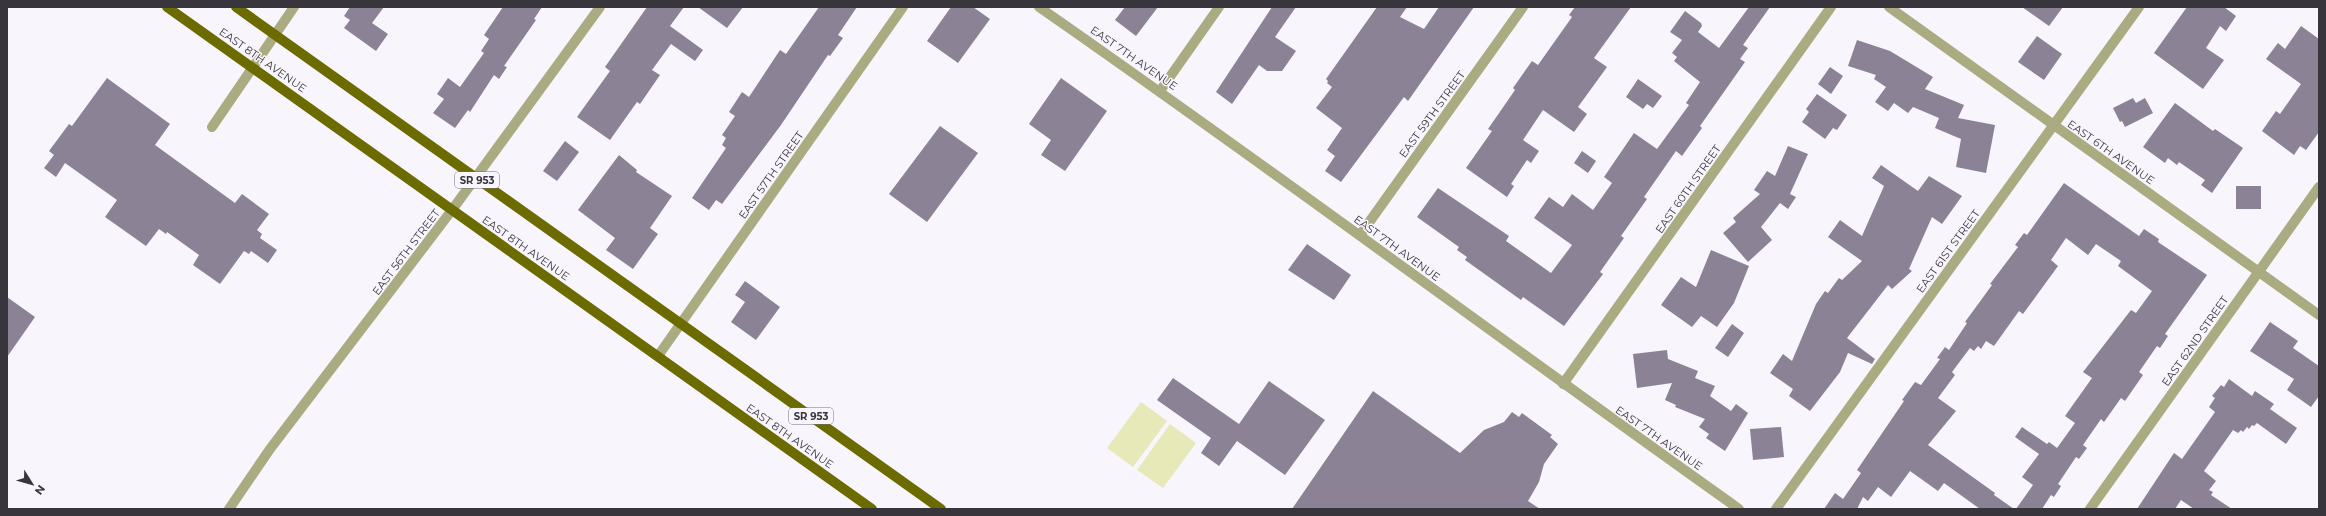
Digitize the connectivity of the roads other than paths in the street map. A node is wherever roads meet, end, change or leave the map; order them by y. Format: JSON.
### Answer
{"nodes":[{"id":1,"x":167,"y":7,"type":"edge"},
{"id":2,"x":236,"y":7,"type":"edge"},
{"id":3,"x":294,"y":7,"type":"edge"},
{"id":4,"x":600,"y":7,"type":"edge"},
{"id":5,"x":903,"y":7,"type":"edge"},
{"id":6,"x":1039,"y":7,"type":"edge"},
{"id":7,"x":1219,"y":7,"type":"edge"},
{"id":8,"x":1523,"y":7,"type":"edge"},
{"id":9,"x":1831,"y":7,"type":"edge"},
{"id":10,"x":1889,"y":7,"type":"edge"},
{"id":11,"x":2139,"y":7,"type":"edge"},
{"id":12,"x":275,"y":34,"type":"junction"},
{"id":13,"x":252,"y":68,"type":"junction"},
{"id":14,"x":1160,"y":91,"type":"junction"},
{"id":15,"x":2054,"y":126,"type":"junction"},
{"id":16,"x":212,"y":127,"type":"dead end"},
{"id":17,"x":476,"y":179,"type":"junction"},
{"id":18,"x":2319,"y":187,"type":"edge"},
{"id":19,"x":452,"y":210,"type":"junction"},
{"id":20,"x":1360,"y":235,"type":"junction"},
{"id":21,"x":2259,"y":272,"type":"junction"},
{"id":22,"x":2319,"y":315,"type":"edge"},
{"id":23,"x":681,"y":324,"type":"junction"},
{"id":24,"x":658,"y":356,"type":"junction"},
{"id":25,"x":1563,"y":384,"type":"junction"},
{"id":26,"x":229,"y":509,"type":"edge"},
{"id":27,"x":872,"y":509,"type":"edge"},
{"id":28,"x":941,"y":509,"type":"edge"},
{"id":29,"x":1739,"y":509,"type":"edge"},
{"id":30,"x":1776,"y":509,"type":"edge"},
{"id":31,"x":2090,"y":509,"type":"edge"}],
"edges":[{"from":1,"to":13,"type":"main road","name":"EAST 8TH AVENUE"},
{"from":2,"to":12,"type":"main road","number":"SR 953"},
{"from":3,"to":12,"type":"street"},
{"from":4,"to":17,"type":"street","name":"EAST 56TH STREET"},
{"from":5,"to":23,"type":"street","name":"EAST 57TH STREET"},
{"from":6,"to":14,"type":"street","name":"EAST 7TH AVENUE"},
{"from":7,"to":14,"type":"street"},
{"from":8,"to":20,"type":"street","name":"EAST 59TH STREET"},
{"from":9,"to":25,"type":"street","name":"EAST 60TH STREET"},
{"from":10,"to":15,"type":"street","name":"EAST 6TH AVENUE"},
{"from":11,"to":15,"type":"street","name":"EAST 61ST STREET"},
{"from":12,"to":13,"type":"street"},
{"from":12,"to":17,"type":"main road","number":"SR 953"},
{"from":13,"to":16,"type":"street"},
{"from":13,"to":19,"type":"main road","name":"EAST 8TH AVENUE"},
{"from":14,"to":20,"type":"street","name":"EAST 7TH AVENUE"},
{"from":15,"to":21,"type":"street","name":"EAST 6TH AVENUE"},
{"from":15,"to":30,"type":"street","name":"EAST 61ST STREET"},
{"from":17,"to":19,"type":"street","name":"EAST 56TH STREET"},
{"from":17,"to":23,"type":"main road","number":"SR 953"},
{"from":18,"to":21,"type":"street","name":"EAST 62ND STREET"},
{"from":19,"to":24,"type":"main road","name":"EAST 8TH AVENUE"},
{"from":19,"to":26,"type":"street","name":"EAST 56TH STREET"},
{"from":20,"to":25,"type":"street","name":"EAST 7TH AVENUE"},
{"from":21,"to":22,"type":"street","name":"EAST 6TH AVENUE"},
{"from":21,"to":31,"type":"street","name":"EAST 62ND STREET"},
{"from":23,"to":24,"type":"street","name":"EAST 57TH STREET"},
{"from":23,"to":28,"type":"main road","number":"SR 953"},
{"from":24,"to":27,"type":"main road","name":"EAST 8TH AVENUE"},
{"from":25,"to":29,"type":"street","name":"EAST 7TH AVENUE"}]}
